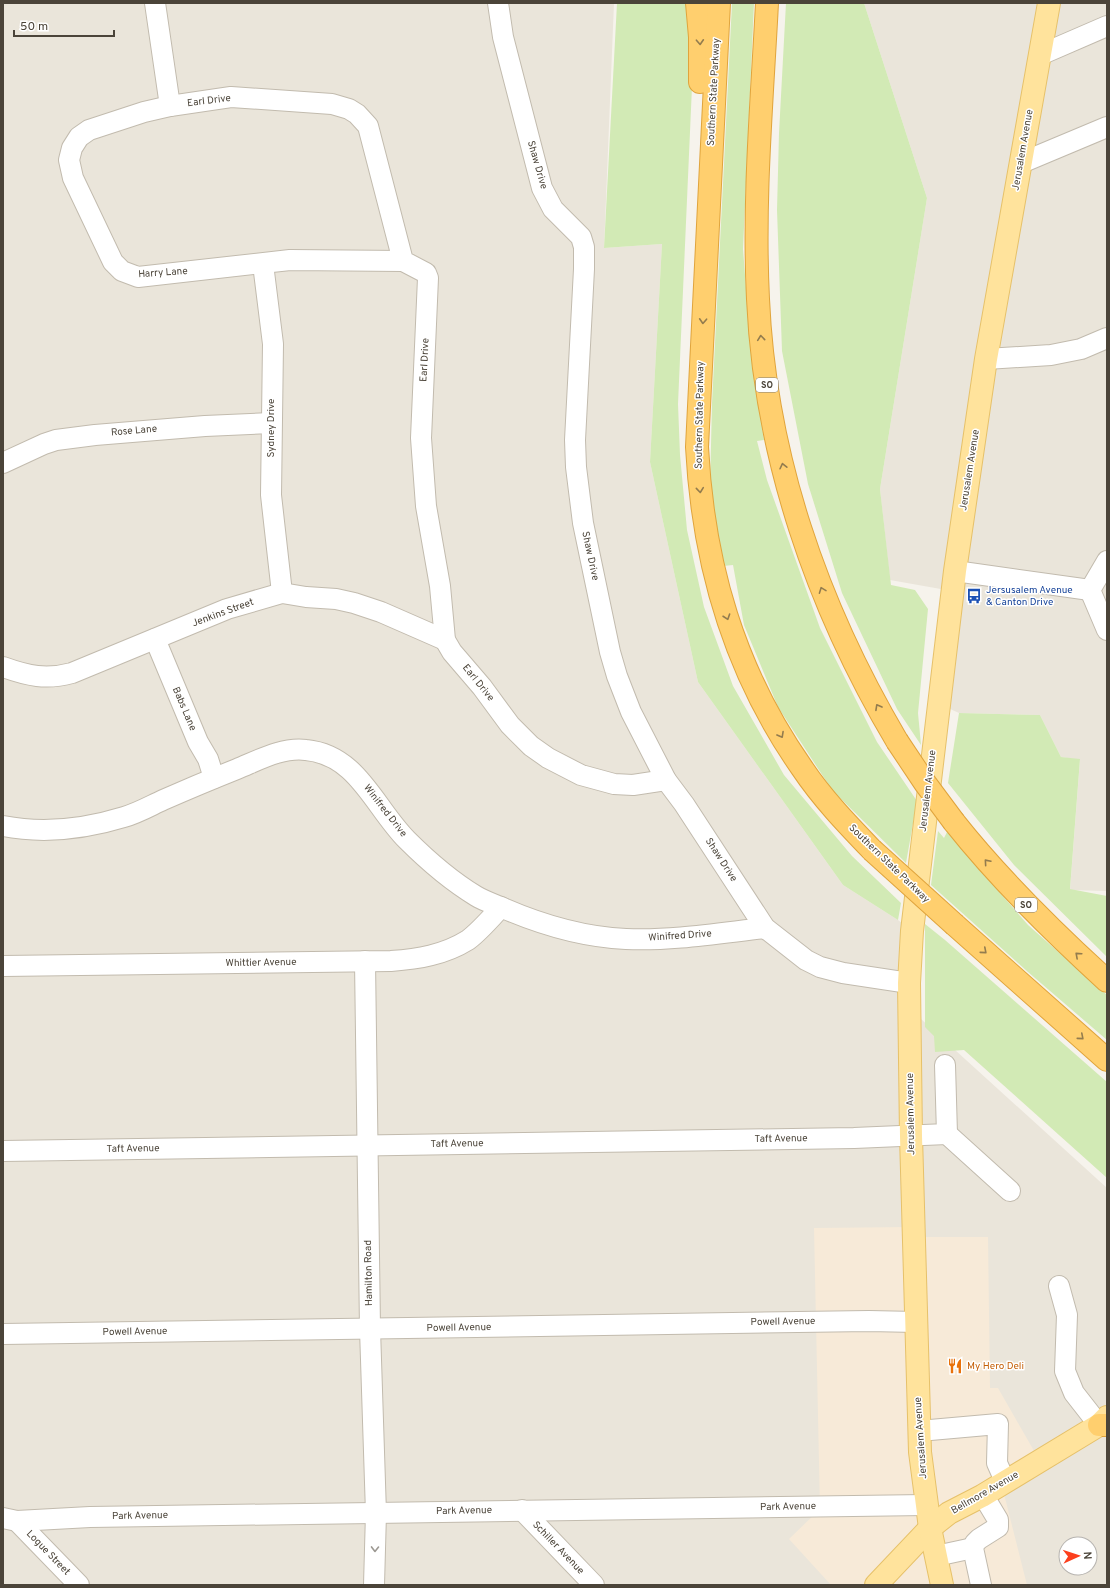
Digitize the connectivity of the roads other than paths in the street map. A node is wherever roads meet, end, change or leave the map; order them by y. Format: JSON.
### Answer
{"nodes":[{"id":1,"x":155,"y":3,"type":"edge"},
{"id":2,"x":498,"y":3,"type":"edge"},
{"id":3,"x":697,"y":3,"type":"edge"},
{"id":4,"x":718,"y":3,"type":"edge"},
{"id":5,"x":767,"y":3,"type":"edge"},
{"id":6,"x":1048,"y":3,"type":"edge"},
{"id":7,"x":1107,"y":26,"type":"edge"},
{"id":8,"x":1040,"y":54,"type":"junction"},
{"id":9,"x":170,"y":106,"type":"junction"},
{"id":10,"x":1107,"y":127,"type":"edge"},
{"id":11,"x":1021,"y":163,"type":"junction"},
{"id":12,"x":403,"y":261,"type":"junction"},
{"id":13,"x":263,"y":264,"type":"junction"},
{"id":14,"x":705,"y":282,"type":"junction"},
{"id":15,"x":1107,"y":338,"type":"edge"},
{"id":16,"x":986,"y":360,"type":"junction"},
{"id":17,"x":271,"y":423,"type":"junction"},
{"id":18,"x":3,"y":464,"type":"edge"},
{"id":19,"x":1107,"y":561,"type":"edge"},
{"id":20,"x":954,"y":571,"type":"junction"},
{"id":21,"x":1090,"y":590,"type":"junction"},
{"id":22,"x":282,"y":593,"type":"junction"},
{"id":23,"x":1107,"y":630,"type":"edge"},
{"id":24,"x":155,"y":639,"type":"junction"},
{"id":25,"x":445,"y":640,"type":"junction"},
{"id":26,"x":3,"y":667,"type":"edge"},
{"id":27,"x":214,"y":778,"type":"junction"},
{"id":28,"x":666,"y":780,"type":"junction"},
{"id":29,"x":3,"y":826,"type":"edge"},
{"id":30,"x":748,"y":900,"type":"junction"},
{"id":31,"x":501,"y":907,"type":"junction"},
{"id":32,"x":765,"y":928,"type":"junction"},
{"id":33,"x":721,"y":933,"type":"junction"},
{"id":34,"x":365,"y":961,"type":"junction"},
{"id":35,"x":3,"y":966,"type":"edge"},
{"id":36,"x":1107,"y":981,"type":"edge"},
{"id":37,"x":910,"y":983,"type":"junction"},
{"id":38,"x":1107,"y":1060,"type":"edge"},
{"id":39,"x":945,"y":1065,"type":"dead end"},
{"id":40,"x":947,"y":1134,"type":"junction"},
{"id":41,"x":911,"y":1136,"type":"junction"},
{"id":42,"x":367,"y":1145,"type":"junction"},
{"id":43,"x":3,"y":1151,"type":"edge"},
{"id":44,"x":1010,"y":1191,"type":"dead end"},
{"id":45,"x":1059,"y":1286,"type":"dead end"},
{"id":46,"x":916,"y":1322,"type":"junction"},
{"id":47,"x":370,"y":1329,"type":"junction"},
{"id":48,"x":3,"y":1334,"type":"edge"},
{"id":49,"x":1104,"y":1423,"type":"edge"},
{"id":50,"x":919,"y":1431,"type":"junction"},
{"id":51,"x":1005,"y":1481,"type":"junction"},
{"id":52,"x":983,"y":1495,"type":"junction"},
{"id":53,"x":926,"y":1505,"type":"junction"},
{"id":54,"x":522,"y":1510,"type":"junction"},
{"id":55,"x":376,"y":1513,"type":"junction"},
{"id":56,"x":10,"y":1520,"type":"edge"},
{"id":57,"x":930,"y":1528,"type":"junction"},
{"id":58,"x":973,"y":1548,"type":"junction"},
{"id":59,"x":936,"y":1556,"type":"junction"},
{"id":60,"x":79,"y":1585,"type":"edge"},
{"id":61,"x":374,"y":1585,"type":"edge"},
{"id":62,"x":594,"y":1585,"type":"edge"},
{"id":63,"x":876,"y":1585,"type":"edge"},
{"id":64,"x":942,"y":1585,"type":"edge"},
{"id":65,"x":981,"y":1585,"type":"edge"}],
"edges":[{"from":1,"to":9,"type":"street"},
{"from":2,"to":28,"type":"street","name":"Shaw Drive"},
{"from":3,"to":14,"type":"highway","one_way":true},
{"from":4,"to":14,"type":"highway","name":"Southern State Parkway"},
{"from":36,"to":5,"type":"highway","number":"SO","one_way":true,"bridge":true},
{"from":6,"to":8,"type":"main road","name":"Jerusalem Avenue"},
{"from":7,"to":8,"type":"street"},
{"from":8,"to":11,"type":"main road","name":"Jerusalem Avenue"},
{"from":9,"to":12,"type":"street","name":"Earl Drive"},
{"from":9,"to":13,"type":"street","name":"Harry Lane"},
{"from":10,"to":11,"type":"street"},
{"from":11,"to":16,"type":"main road","name":"Jerusalem Avenue"},
{"from":12,"to":13,"type":"street","name":"Harry Lane"},
{"from":12,"to":25,"type":"street","name":"Earl Drive"},
{"from":13,"to":17,"type":"street","name":"Sydney Drive"},
{"from":14,"to":38,"type":"highway","name":"Southern State Parkway","one_way":true,"bridge":true},
{"from":15,"to":16,"type":"street"},
{"from":16,"to":20,"type":"main road","name":"Jerusalem Avenue"},
{"from":17,"to":18,"type":"street","name":"Rose Lane"},
{"from":17,"to":22,"type":"street","name":"Sydney Drive"},
{"from":19,"to":21,"type":"street"},
{"from":20,"to":21,"type":"street"},
{"from":20,"to":37,"type":"main road","name":"Jerusalem Avenue"},
{"from":21,"to":23,"type":"street"},
{"from":22,"to":24,"type":"street","name":"Jenkins Street"},
{"from":22,"to":25,"type":"street","name":"Jenkins Street"},
{"from":24,"to":26,"type":"street","name":"Jenkins Street"},
{"from":24,"to":27,"type":"street","name":"Babs Lane"},
{"from":25,"to":28,"type":"street","name":"Earl Drive"},
{"from":27,"to":29,"type":"street","name":"Winifred Drive"},
{"from":27,"to":31,"type":"street","name":"Winifred Drive"},
{"from":28,"to":30,"type":"street","name":"Shaw Drive"},
{"from":30,"to":32,"type":"street","name":"Shaw Drive"},
{"from":30,"to":33,"type":"street"},
{"from":31,"to":33,"type":"street","name":"Winifred Drive"},
{"from":31,"to":34,"type":"street","name":"Whittier Avenue"},
{"from":32,"to":33,"type":"street","name":"Winifred Drive"},
{"from":32,"to":37,"type":"street","name":"Shaw Drive"},
{"from":34,"to":35,"type":"street","name":"Whittier Avenue"},
{"from":34,"to":42,"type":"street","name":"Hamilton Road"},
{"from":37,"to":41,"type":"main road","name":"Jerusalem Avenue"},
{"from":39,"to":40,"type":"street"},
{"from":40,"to":41,"type":"street","name":"Taft Avenue"},
{"from":40,"to":44,"type":"street"},
{"from":41,"to":42,"type":"street","name":"Taft Avenue"},
{"from":41,"to":46,"type":"main road","name":"Jerusalem Avenue"},
{"from":42,"to":43,"type":"street","name":"Taft Avenue"},
{"from":42,"to":47,"type":"street","name":"Hamilton Road"},
{"from":45,"to":49,"type":"street"},
{"from":46,"to":47,"type":"street","name":"Powell Avenue"},
{"from":46,"to":50,"type":"main road","name":"Jerusalem Avenue"},
{"from":47,"to":48,"type":"street","name":"Powell Avenue"},
{"from":47,"to":55,"type":"street","name":"Hamilton Road"},
{"from":49,"to":51,"type":"main road","name":"Bellmore Avenue"},
{"from":50,"to":51,"type":"street"},
{"from":50,"to":53,"type":"main road","name":"Jerusalem Avenue"},
{"from":51,"to":52,"type":"main road","name":"Bellmore Avenue"},
{"from":52,"to":57,"type":"main road","name":"Bellmore Avenue"},
{"from":52,"to":58,"type":"street"},
{"from":53,"to":54,"type":"street","name":"Park Avenue"},
{"from":53,"to":57,"type":"main road","name":"Jerusalem Avenue"},
{"from":54,"to":55,"type":"street","name":"Park Avenue"},
{"from":54,"to":62,"type":"street","name":"Schiller Avenue"},
{"from":55,"to":56,"type":"street","name":"Park Avenue"},
{"from":55,"to":61,"type":"street","name":"Hamilton Road","one_way":true},
{"from":56,"to":60,"type":"street","name":"Logue Street"},
{"from":57,"to":59,"type":"main road","name":"Jerusalem Avenue"},
{"from":57,"to":63,"type":"main road","name":"Bellmore Avenue"},
{"from":58,"to":59,"type":"street"},
{"from":58,"to":65,"type":"street"},
{"from":59,"to":64,"type":"main road","name":"Jerusalem Avenue"}]}
